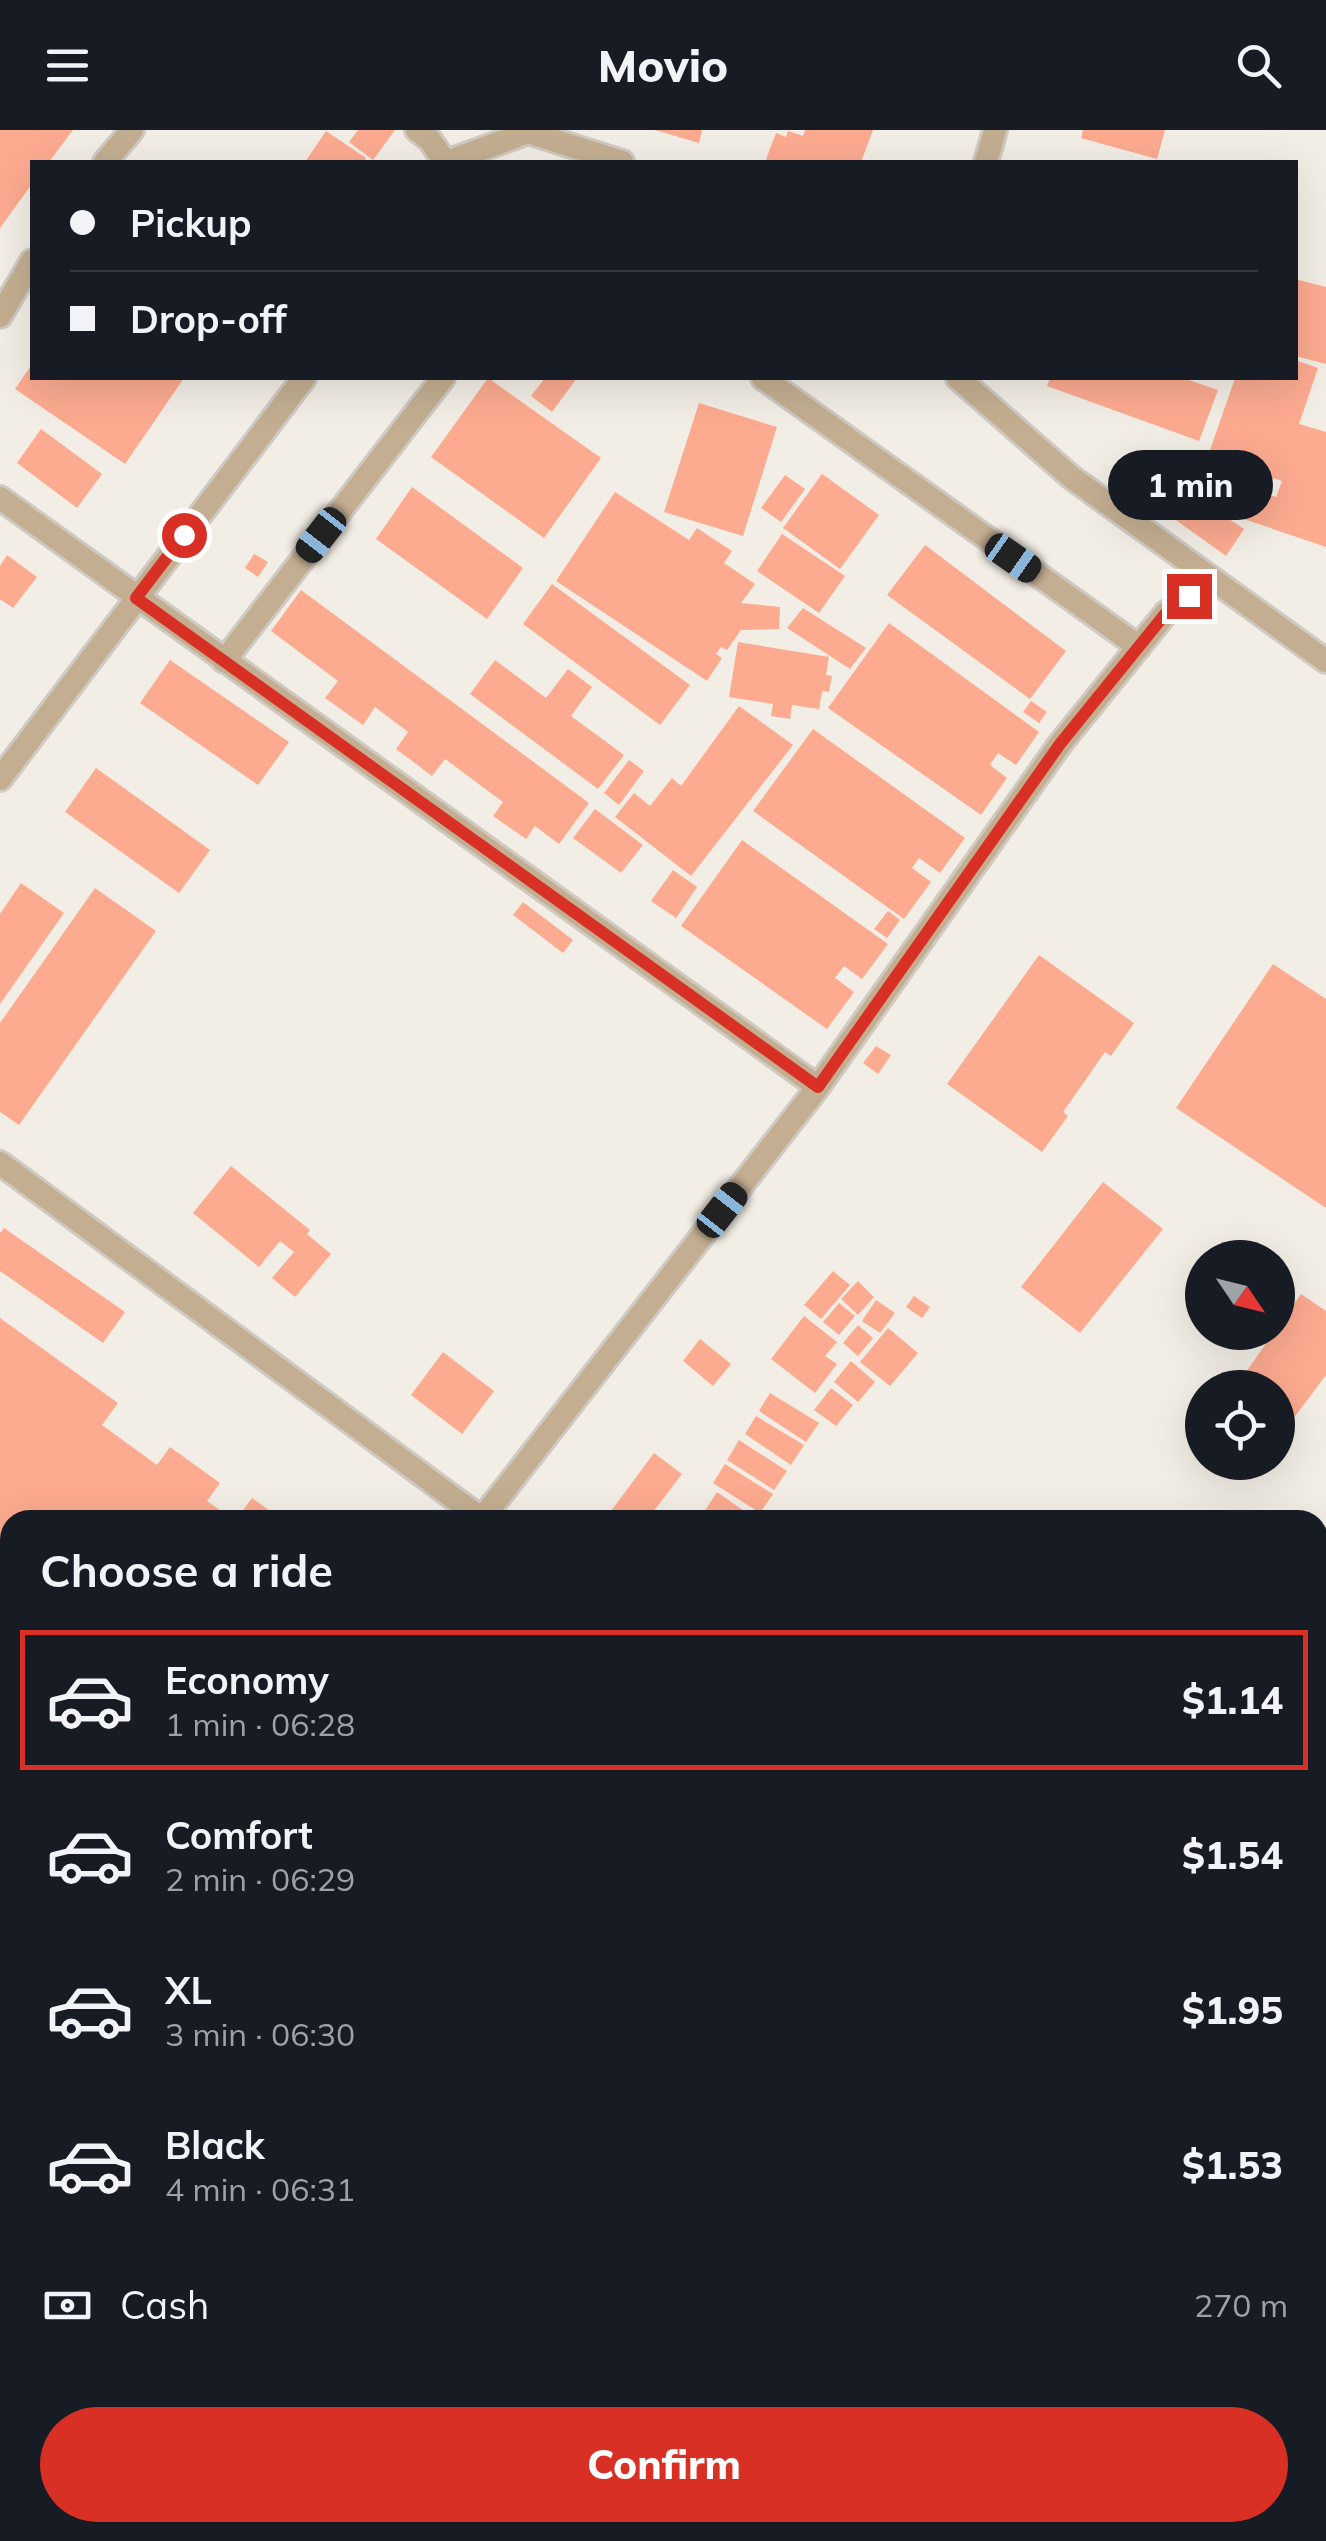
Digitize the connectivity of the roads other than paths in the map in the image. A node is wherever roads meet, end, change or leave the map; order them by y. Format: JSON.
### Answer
{"nodes":[{"id":1,"x":132,"y":130,"type":"edge"},
{"id":2,"x":416,"y":130,"type":"edge"},
{"id":3,"x":995,"y":130,"type":"edge"},
{"id":4,"x":107,"y":160,"type":"edge"},
{"id":5,"x":445,"y":160,"type":"edge"},
{"id":6,"x":451,"y":160,"type":"edge"},
{"id":7,"x":616,"y":160,"type":"edge"},
{"id":8,"x":987,"y":160,"type":"edge"},
{"id":9,"x":30,"y":264,"type":"edge"},
{"id":10,"x":0,"y":316,"type":"edge"},
{"id":11,"x":302,"y":380,"type":"edge"},
{"id":12,"x":441,"y":380,"type":"edge"},
{"id":13,"x":765,"y":380,"type":"edge"},
{"id":14,"x":960,"y":380,"type":"edge"},
{"id":15,"x":0,"y":498,"type":"edge"},
{"id":16,"x":1212,"y":579,"type":"junction"},
{"id":17,"x":136,"y":598,"type":"junction"},
{"id":18,"x":1138,"y":647,"type":"junction"},
{"id":19,"x":224,"y":661,"type":"junction"},
{"id":20,"x":1326,"y":661,"type":"edge"},
{"id":21,"x":0,"y":779,"type":"edge"},
{"id":22,"x":818,"y":1087,"type":"junction"},
{"id":23,"x":0,"y":1163,"type":"edge"},
{"id":24,"x":468,"y":1510,"type":"edge"},
{"id":25,"x":490,"y":1510,"type":"edge"}],
"edges":[{"from":1,"to":4,"type":"lane"},
{"from":2,"to":5,"type":"lane"},
{"from":3,"to":8,"type":"lane"},
{"from":6,"to":7,"type":"lane"},
{"from":9,"to":10,"type":"lane"},
{"from":11,"to":17,"type":"lane"},
{"from":12,"to":19,"type":"lane"},
{"from":13,"to":18,"type":"lane"},
{"from":14,"to":16,"type":"lane"},
{"from":15,"to":17,"type":"lane"},
{"from":16,"to":18,"type":"lane"},
{"from":16,"to":20,"type":"lane"},
{"from":17,"to":19,"type":"lane"},
{"from":17,"to":21,"type":"lane"},
{"from":18,"to":22,"type":"lane"},
{"from":19,"to":22,"type":"lane"},
{"from":22,"to":25,"type":"lane"},
{"from":23,"to":24,"type":"lane"}]}
